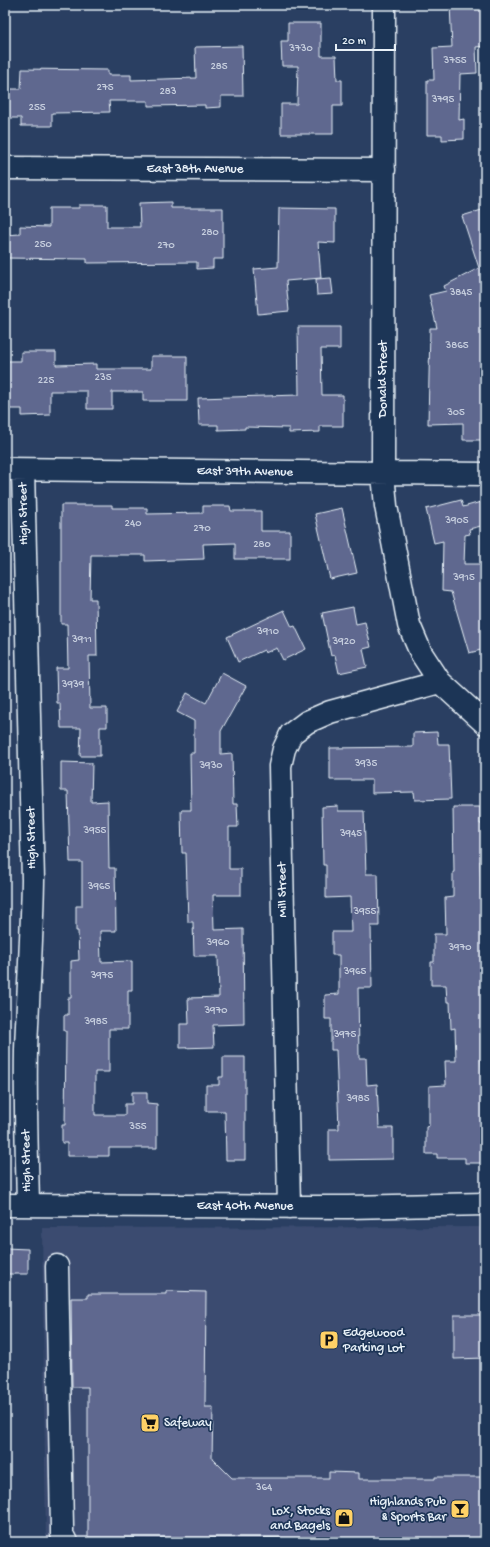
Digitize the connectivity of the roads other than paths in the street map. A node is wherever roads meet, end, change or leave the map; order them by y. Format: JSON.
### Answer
{"nodes":[{"id":1,"x":384,"y":5,"type":"edge"},
{"id":2,"x":5,"y":168,"type":"edge"},
{"id":3,"x":384,"y":170,"type":"junction"},
{"id":4,"x":14,"y":470,"type":"edge"},
{"id":5,"x":383,"y":474,"type":"junction"},
{"id":6,"x":485,"y":474,"type":"edge"},
{"id":7,"x":440,"y":682,"type":"junction"},
{"id":8,"x":485,"y":723,"type":"edge"},
{"id":9,"x":485,"y":1204,"type":"edge"},
{"id":10,"x":5,"y":1205,"type":"edge"},
{"id":11,"x":28,"y":1205,"type":"junction"},
{"id":12,"x":289,"y":1207,"type":"junction"},
{"id":13,"x":57,"y":1266,"type":"dead end"},
{"id":14,"x":66,"y":1542,"type":"edge"}],
"edges":[{"from":1,"to":3,"type":"street","name":"Donald Street"},
{"from":2,"to":3,"type":"street","name":"East 38th Avenue"},
{"from":3,"to":5,"type":"street","name":"Donald Street"},
{"from":4,"to":5,"type":"street","name":"East 39th Avenue"},
{"from":4,"to":11,"type":"street","name":"High Street"},
{"from":5,"to":6,"type":"street","name":"East 39th Avenue"},
{"from":5,"to":7,"type":"street","name":"Donald Street"},
{"from":7,"to":8,"type":"street","name":"Donald Street"},
{"from":7,"to":12,"type":"street","name":"Mill Street"},
{"from":9,"to":12,"type":"street","name":"East 40th Avenue"},
{"from":10,"to":11,"type":"street","name":"East 40th Avenue"},
{"from":11,"to":12,"type":"street","name":"East 40th Avenue"},
{"from":13,"to":14,"type":"street"}]}
